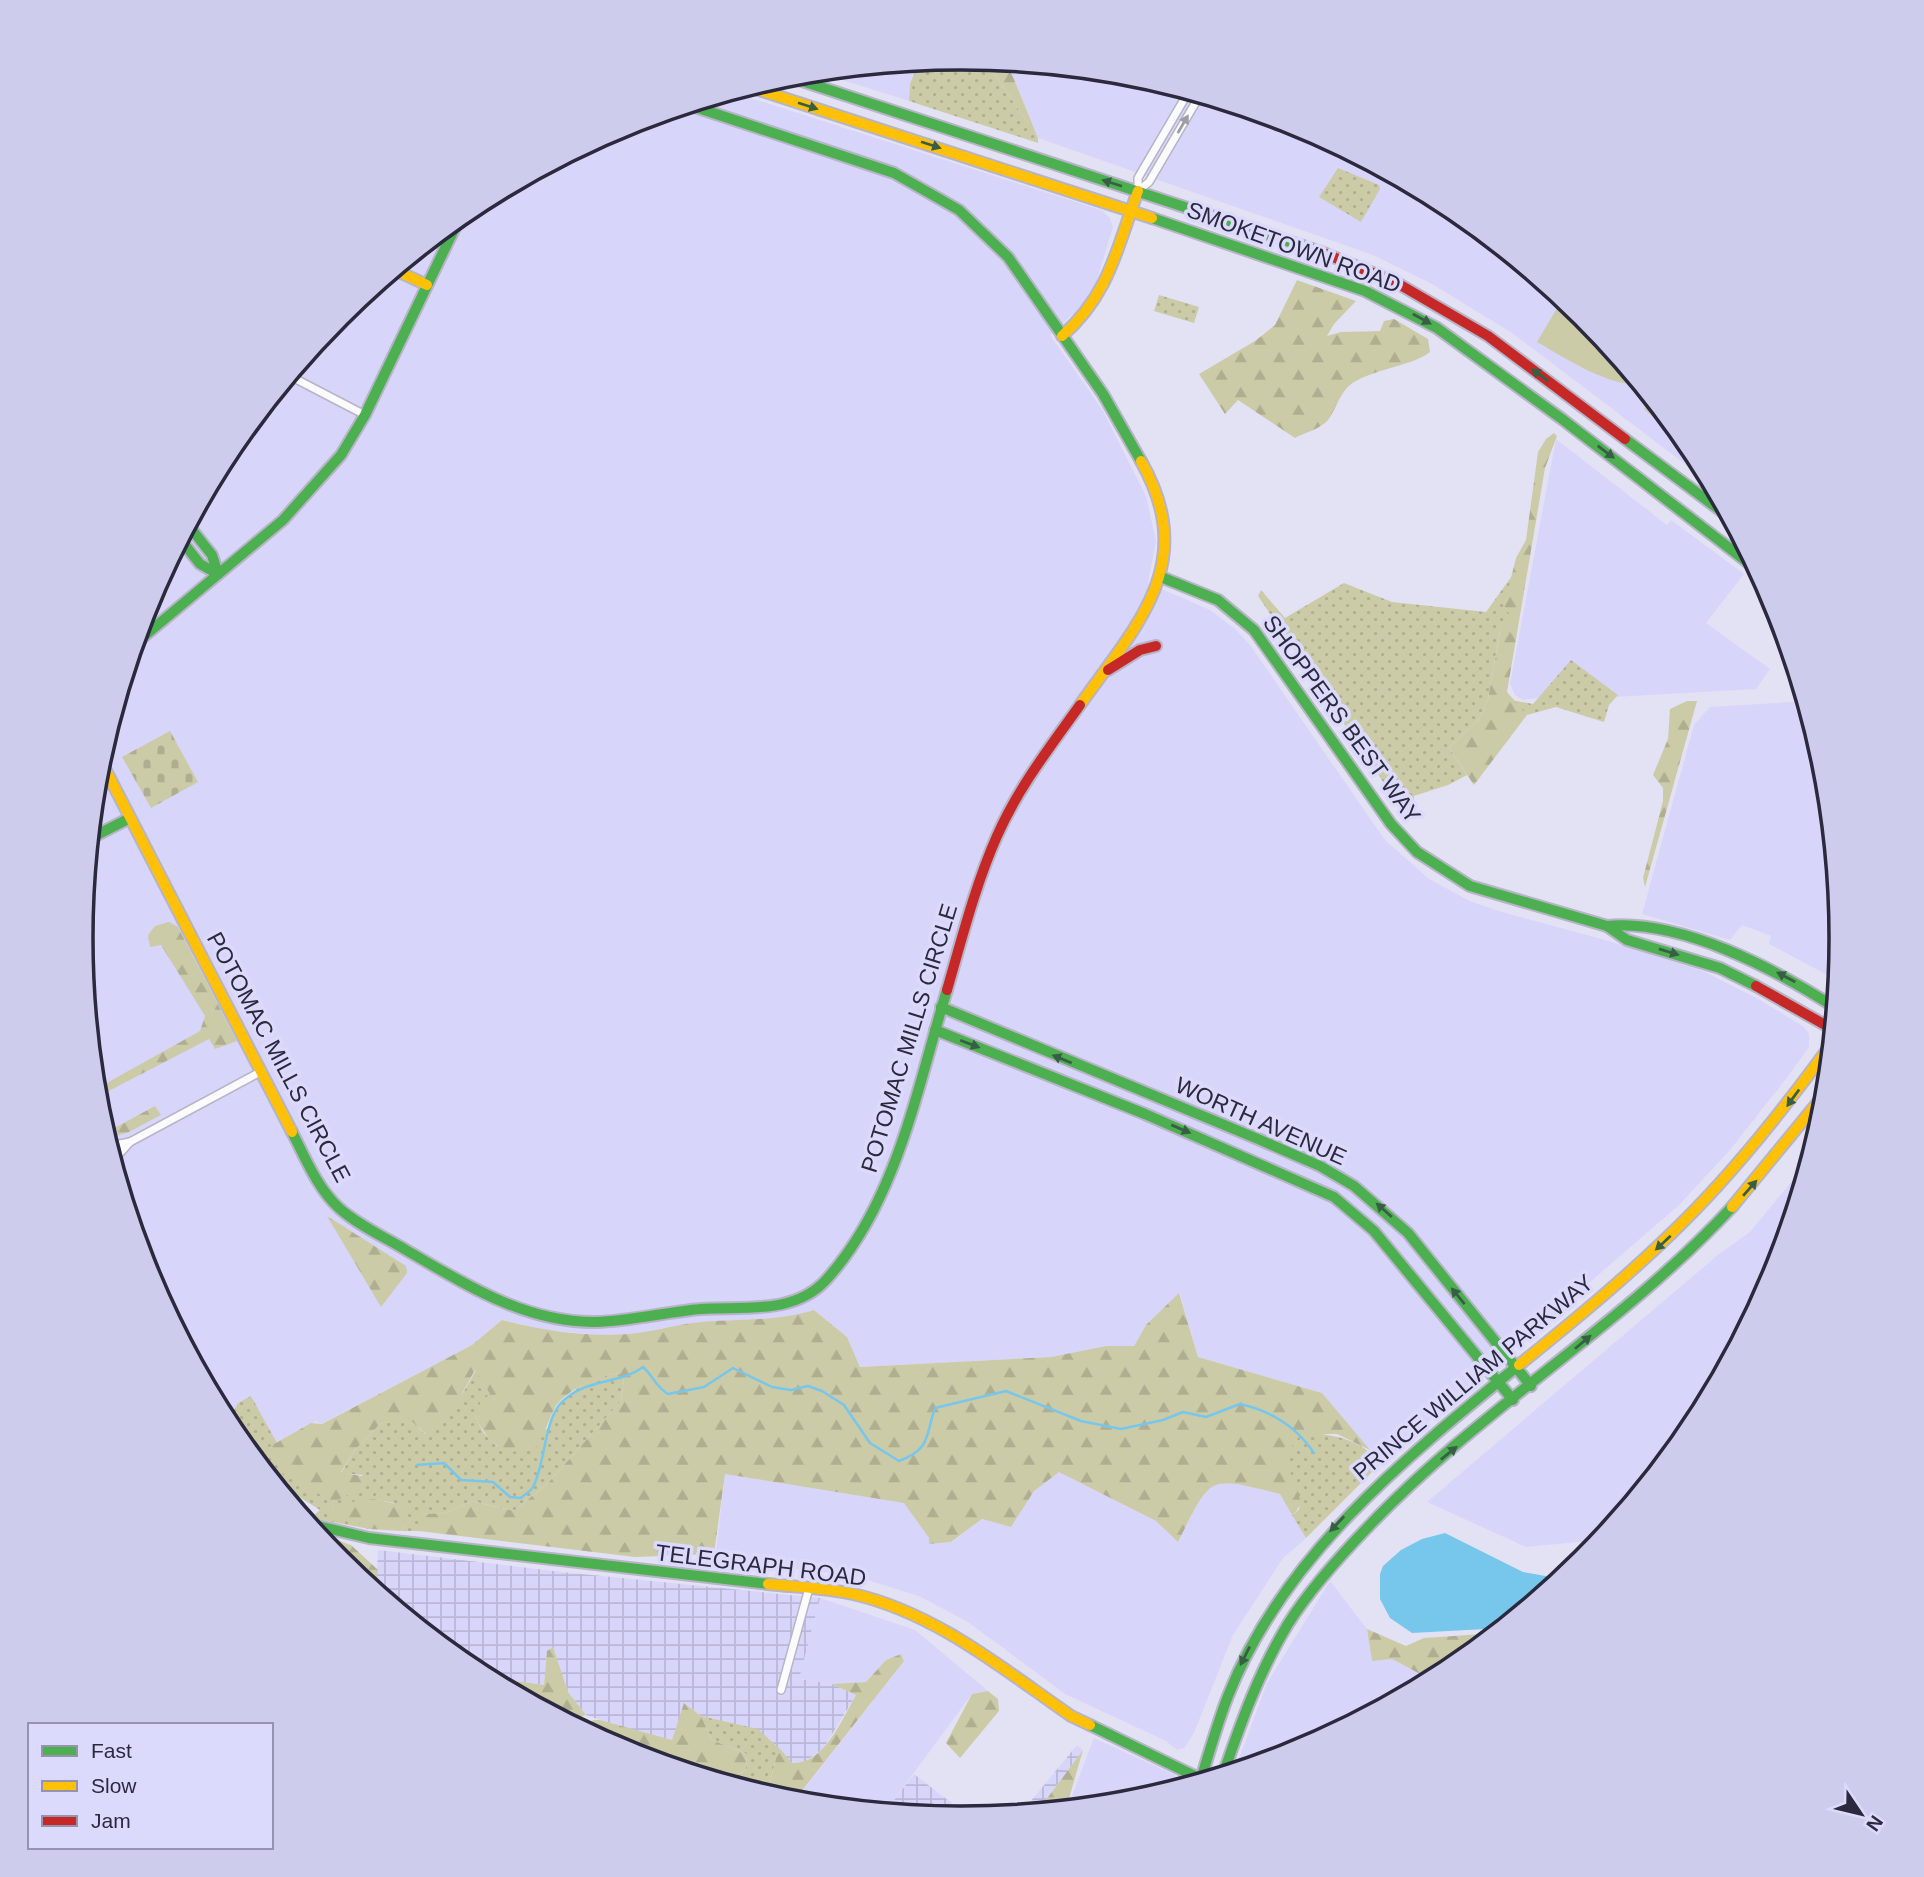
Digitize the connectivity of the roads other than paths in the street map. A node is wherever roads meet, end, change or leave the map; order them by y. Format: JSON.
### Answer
{"nodes":[{"id":1,"x":811,"y":84,"type":"edge"},
{"id":2,"x":768,"y":93,"type":"edge"},
{"id":3,"x":1184,"y":99,"type":"edge"},
{"id":4,"x":1196,"y":103,"type":"edge"},
{"id":5,"x":873,"y":104,"type":"junction"},
{"id":6,"x":704,"y":110,"type":"edge"},
{"id":7,"x":866,"y":125,"type":"junction"},
{"id":8,"x":1138,"y":191,"type":"junction"},
{"id":9,"x":1129,"y":211,"type":"junction"},
{"id":10,"x":451,"y":236,"type":"edge"},
{"id":11,"x":403,"y":274,"type":"edge"},
{"id":12,"x":427,"y":285,"type":"junction"},
{"id":13,"x":1062,"y":336,"type":"junction"},
{"id":14,"x":1488,"y":336,"type":"junction"},
{"id":15,"x":1475,"y":354,"type":"junction"},
{"id":16,"x":298,"y":380,"type":"edge"},
{"id":17,"x":365,"y":415,"type":"junction"},
{"id":18,"x":1715,"y":507,"type":"edge"},
{"id":19,"x":194,"y":533,"type":"edge"},
{"id":20,"x":187,"y":547,"type":"edge"},
{"id":21,"x":1743,"y":559,"type":"edge"},
{"id":22,"x":218,"y":574,"type":"junction"},
{"id":23,"x":1161,"y":577,"type":"junction"},
{"id":24,"x":151,"y":631,"type":"edge"},
{"id":25,"x":1156,"y":646,"type":"dead end"},
{"id":26,"x":1102,"y":673,"type":"junction"},
{"id":27,"x":109,"y":778,"type":"edge"},
{"id":28,"x":128,"y":819,"type":"junction"},
{"id":29,"x":100,"y":833,"type":"edge"},
{"id":30,"x":1607,"y":926,"type":"junction"},
{"id":31,"x":1828,"y":1002,"type":"edge"},
{"id":32,"x":942,"y":1007,"type":"junction"},
{"id":33,"x":1826,"y":1025,"type":"edge"},
{"id":34,"x":935,"y":1030,"type":"junction"},
{"id":35,"x":1822,"y":1057,"type":"edge"},
{"id":36,"x":262,"y":1071,"type":"junction"},
{"id":37,"x":1814,"y":1108,"type":"edge"},
{"id":38,"x":130,"y":1142,"type":"junction"},
{"id":39,"x":119,"y":1144,"type":"edge"},
{"id":40,"x":121,"y":1153,"type":"edge"},
{"id":41,"x":1517,"y":1369,"type":"junction"},
{"id":42,"x":1500,"y":1384,"type":"junction"},
{"id":43,"x":1531,"y":1386,"type":"junction"},
{"id":44,"x":1513,"y":1400,"type":"junction"},
{"id":45,"x":324,"y":1528,"type":"edge"},
{"id":46,"x":809,"y":1588,"type":"junction"},
{"id":47,"x":781,"y":1690,"type":"dead end"},
{"id":48,"x":1226,"y":1766,"type":"edge"},
{"id":49,"x":1205,"y":1772,"type":"edge"},
{"id":50,"x":1191,"y":1776,"type":"edge"}],
"edges":[{"from":1,"to":5,"type":"main road","name":"SMOKETOWN ROAD"},
{"from":2,"to":7,"type":"main road","name":"SMOKETOWN ROAD","one_way":true},
{"from":3,"to":8,"type":"street"},
{"from":8,"to":4,"type":"street","one_way":true},
{"from":5,"to":7,"type":"main road"},
{"from":8,"to":5,"type":"main road","name":"SMOKETOWN ROAD","one_way":true},
{"from":6,"to":13,"type":"main road","name":"POTOMAC MILLS CIRCLE"},
{"from":7,"to":9,"type":"main road","name":"SMOKETOWN ROAD","one_way":true},
{"from":8,"to":9,"type":"main road"},
{"from":8,"to":14,"type":"main road","name":"SMOKETOWN ROAD"},
{"from":9,"to":13,"type":"main road"},
{"from":9,"to":15,"type":"main road","name":"SMOKETOWN ROAD","one_way":true},
{"from":10,"to":12,"type":"main road"},
{"from":11,"to":12,"type":"main road"},
{"from":12,"to":17,"type":"main road"},
{"from":13,"to":23,"type":"main road","name":"POTOMAC MILLS CIRCLE"},
{"from":14,"to":15,"type":"main road"},
{"from":18,"to":14,"type":"main road","name":"SMOKETOWN ROAD","one_way":true},
{"from":15,"to":21,"type":"main road","name":"SMOKETOWN ROAD","one_way":true},
{"from":16,"to":17,"type":"street"},
{"from":17,"to":22,"type":"main road"},
{"from":19,"to":22,"type":"main road"},
{"from":20,"to":22,"type":"main road"},
{"from":22,"to":24,"type":"main road"},
{"from":23,"to":26,"type":"main road","name":"POTOMAC MILLS CIRCLE"},
{"from":23,"to":30,"type":"main road","name":"SHOPPERS BEST WAY"},
{"from":25,"to":26,"type":"main road"},
{"from":26,"to":32,"type":"main road","name":"POTOMAC MILLS CIRCLE"},
{"from":27,"to":28,"type":"main road","name":"POTOMAC MILLS CIRCLE"},
{"from":28,"to":29,"type":"main road"},
{"from":28,"to":36,"type":"main road","name":"POTOMAC MILLS CIRCLE"},
{"from":31,"to":30,"type":"main road","name":"SHOPPERS BEST WAY","one_way":true},
{"from":30,"to":33,"type":"main road","name":"SHOPPERS BEST WAY","one_way":true},
{"from":32,"to":34,"type":"main road","name":"POTOMAC MILLS CIRCLE"},
{"from":41,"to":32,"type":"main road","name":"WORTH AVENUE","one_way":true},
{"from":34,"to":36,"type":"main road","name":"POTOMAC MILLS CIRCLE"},
{"from":34,"to":42,"type":"main road","name":"WORTH AVENUE","one_way":true},
{"from":35,"to":41,"type":"main road","name":"PRINCE WILLIAM PARKWAY","one_way":true},
{"from":36,"to":38,"type":"street"},
{"from":43,"to":37,"type":"main road","name":"PRINCE WILLIAM PARKWAY","one_way":true},
{"from":38,"to":39,"type":"street"},
{"from":38,"to":40,"type":"street"},
{"from":41,"to":42,"type":"main road","name":"PRINCE WILLIAM PARKWAY"},
{"from":41,"to":43,"type":"main road","name":"WORTH AVENUE"},
{"from":42,"to":44,"type":"main road","name":"WORTH AVENUE"},
{"from":42,"to":49,"type":"main road","name":"PRINCE WILLIAM PARKWAY","one_way":true},
{"from":43,"to":44,"type":"main road","name":"PRINCE WILLIAM PARKWAY"},
{"from":48,"to":44,"type":"main road","name":"PRINCE WILLIAM PARKWAY","one_way":true},
{"from":45,"to":46,"type":"main road","name":"TELEGRAPH ROAD"},
{"from":46,"to":47,"type":"street"},
{"from":46,"to":50,"type":"main road","name":"TELEGRAPH ROAD"}]}
